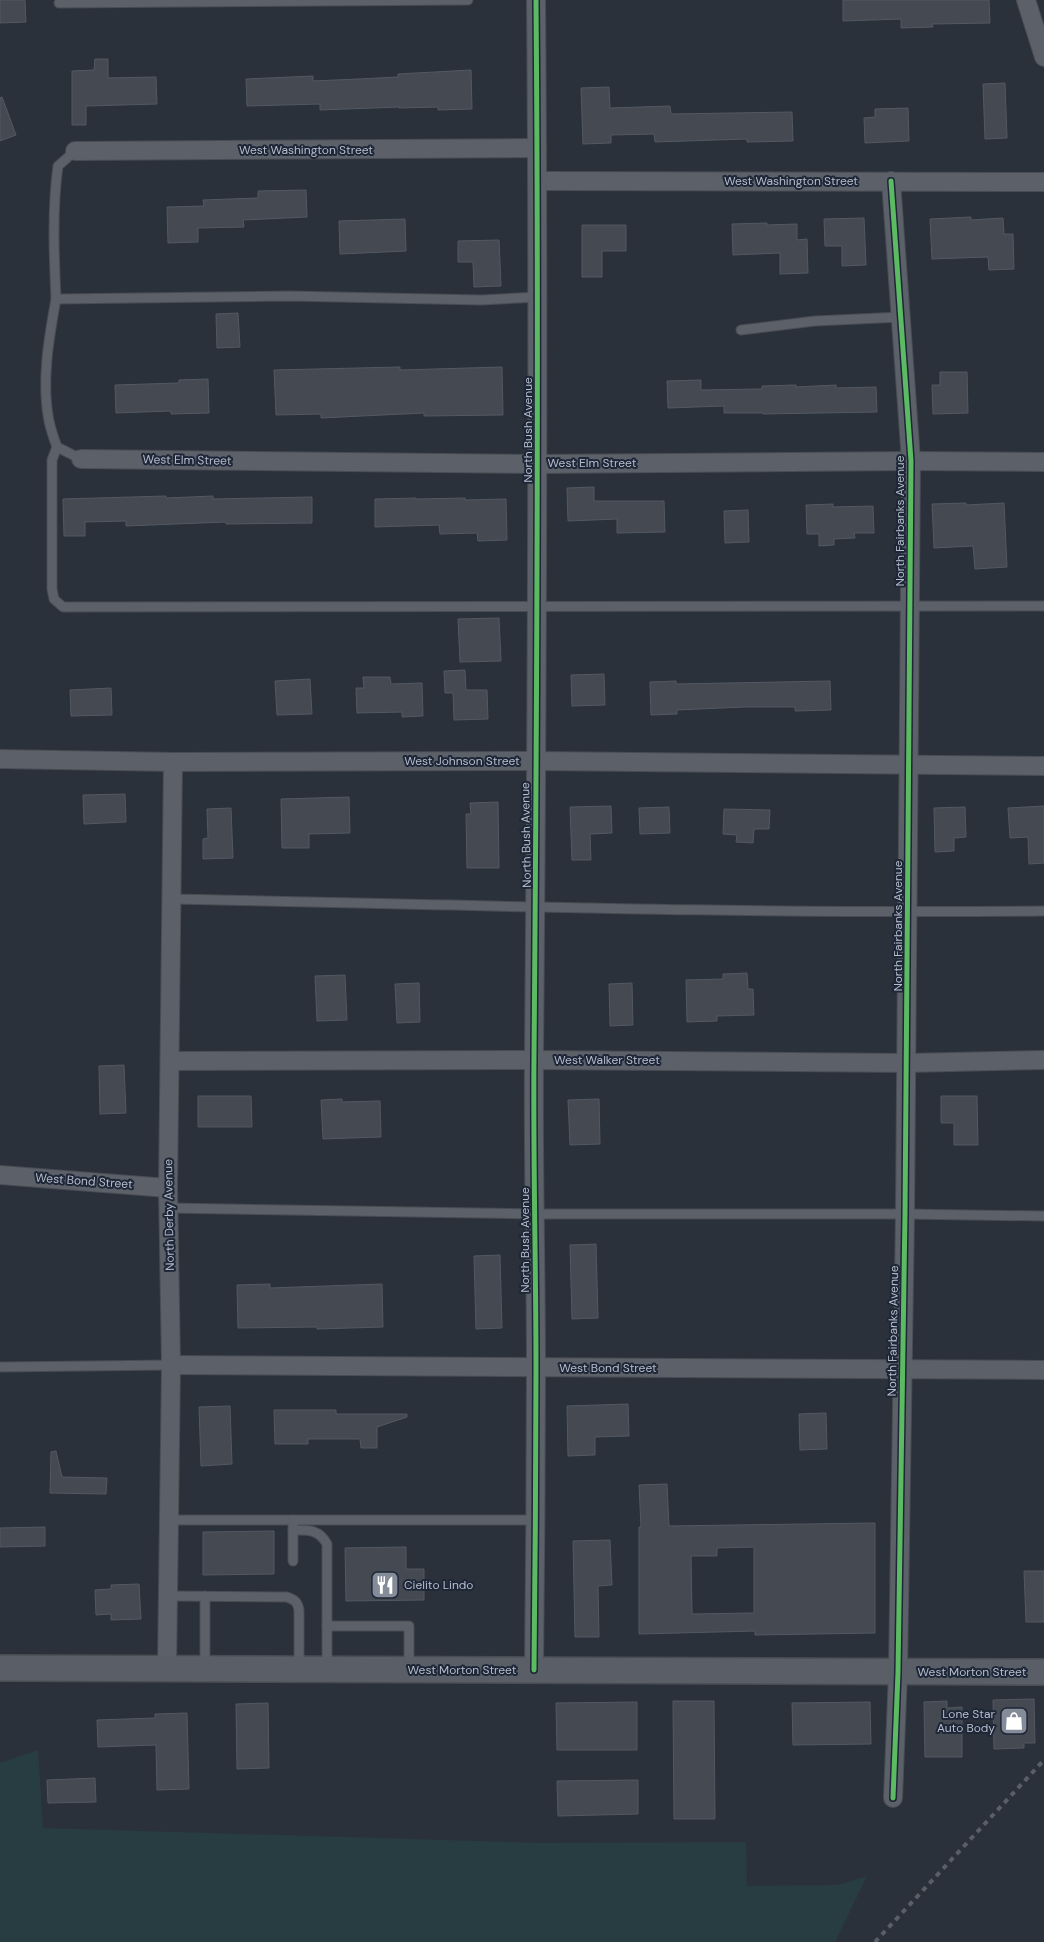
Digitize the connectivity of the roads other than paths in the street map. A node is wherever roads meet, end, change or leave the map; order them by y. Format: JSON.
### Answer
{"nodes":[{"id":1,"x":468,"y":0,"type":"edge"},
{"id":2,"x":536,"y":0,"type":"edge"},
{"id":3,"x":1026,"y":0,"type":"edge"},
{"id":4,"x":59,"y":3,"type":"dead end"},
{"id":5,"x":1044,"y":57,"type":"edge"},
{"id":6,"x":537,"y":148,"type":"junction"},
{"id":7,"x":75,"y":151,"type":"joint"},
{"id":8,"x":538,"y":181,"type":"junction"},
{"id":9,"x":891,"y":181,"type":"junction"},
{"id":10,"x":1044,"y":182,"type":"edge"},
{"id":11,"x":538,"y":297,"type":"junction"},
{"id":12,"x":56,"y":299,"type":"junction"},
{"id":13,"x":901,"y":318,"type":"junction"},
{"id":14,"x":742,"y":330,"type":"dead end"},
{"id":15,"x":57,"y":447,"type":"junction"},
{"id":16,"x":81,"y":460,"type":"joint"},
{"id":17,"x":911,"y":461,"type":"junction"},
{"id":18,"x":1044,"y":462,"type":"edge"},
{"id":19,"x":538,"y":464,"type":"junction"},
{"id":20,"x":910,"y":606,"type":"junction"},
{"id":21,"x":1044,"y":606,"type":"edge"},
{"id":22,"x":537,"y":608,"type":"junction"},
{"id":23,"x":0,"y":759,"type":"edge"},
{"id":24,"x":535,"y":761,"type":"junction"},
{"id":25,"x":173,"y":762,"type":"junction"},
{"id":26,"x":909,"y":764,"type":"junction"},
{"id":27,"x":1044,"y":766,"type":"edge"},
{"id":28,"x":171,"y":899,"type":"junction"},
{"id":29,"x":536,"y":907,"type":"junction"},
{"id":30,"x":1044,"y":911,"type":"edge"},
{"id":31,"x":908,"y":912,"type":"junction"},
{"id":32,"x":534,"y":1060,"type":"junction"},
{"id":33,"x":1044,"y":1060,"type":"edge"},
{"id":34,"x":170,"y":1061,"type":"junction"},
{"id":35,"x":907,"y":1063,"type":"junction"},
{"id":36,"x":0,"y":1175,"type":"edge"},
{"id":37,"x":168,"y":1188,"type":"junction"},
{"id":38,"x":169,"y":1208,"type":"junction"},
{"id":39,"x":535,"y":1214,"type":"junction"},
{"id":40,"x":905,"y":1214,"type":"junction"},
{"id":41,"x":1044,"y":1216,"type":"edge"},
{"id":42,"x":171,"y":1365,"type":"junction"},
{"id":43,"x":0,"y":1367,"type":"edge"},
{"id":44,"x":536,"y":1367,"type":"junction"},
{"id":45,"x":902,"y":1369,"type":"junction"},
{"id":46,"x":1044,"y":1370,"type":"edge"},
{"id":47,"x":169,"y":1520,"type":"junction"},
{"id":48,"x":294,"y":1520,"type":"junction"},
{"id":49,"x":535,"y":1520,"type":"junction"},
{"id":50,"x":293,"y":1530,"type":"junction"},
{"id":51,"x":293,"y":1561,"type":"dead end"},
{"id":52,"x":168,"y":1596,"type":"junction"},
{"id":53,"x":205,"y":1596,"type":"junction"},
{"id":54,"x":327,"y":1626,"type":"junction"},
{"id":55,"x":0,"y":1668,"type":"edge"},
{"id":56,"x":167,"y":1668,"type":"junction"},
{"id":57,"x":205,"y":1668,"type":"junction"},
{"id":58,"x":299,"y":1669,"type":"junction"},
{"id":59,"x":327,"y":1669,"type":"junction"},
{"id":60,"x":409,"y":1669,"type":"junction"},
{"id":61,"x":534,"y":1670,"type":"junction"},
{"id":62,"x":898,"y":1672,"type":"junction"},
{"id":63,"x":1044,"y":1672,"type":"edge"},
{"id":64,"x":893,"y":1798,"type":"dead end"}],
"edges":[{"from":1,"to":4,"type":"lane"},
{"from":2,"to":6,"type":"street","name":"North Bush Avenue"},
{"from":3,"to":5,"type":"street"},
{"from":6,"to":7,"type":"street","name":"West Washington Street"},
{"from":6,"to":8,"type":"street","name":"North Bush Avenue"},
{"from":7,"to":12,"type":"lane"},
{"from":8,"to":9,"type":"street","name":"West Washington Street"},
{"from":8,"to":11,"type":"street","name":"North Bush Avenue"},
{"from":9,"to":10,"type":"street","name":"West Washington Street"},
{"from":9,"to":13,"type":"street","name":"North Fairbanks Avenue"},
{"from":11,"to":12,"type":"lane"},
{"from":11,"to":19,"type":"street","name":"North Bush Avenue"},
{"from":12,"to":15,"type":"lane"},
{"from":13,"to":14,"type":"lane"},
{"from":13,"to":17,"type":"street","name":"North Fairbanks Avenue"},
{"from":15,"to":16,"type":"lane"},
{"from":15,"to":22,"type":"lane"},
{"from":16,"to":19,"type":"street","name":"West Elm Street"},
{"from":17,"to":18,"type":"street","name":"West Elm Street"},
{"from":17,"to":19,"type":"street","name":"West Elm Street"},
{"from":17,"to":20,"type":"street","name":"North Fairbanks Avenue"},
{"from":19,"to":22,"type":"street","name":"North Bush Avenue"},
{"from":20,"to":21,"type":"lane"},
{"from":20,"to":22,"type":"lane"},
{"from":20,"to":26,"type":"street","name":"North Fairbanks Avenue"},
{"from":22,"to":24,"type":"street","name":"North Bush Avenue"},
{"from":23,"to":25,"type":"street","name":"West Johnson Street"},
{"from":24,"to":25,"type":"street","name":"West Johnson Street"},
{"from":24,"to":26,"type":"street","name":"West Johnson Street"},
{"from":24,"to":29,"type":"street","name":"North Bush Avenue"},
{"from":25,"to":28,"type":"street","name":"North Derby Avenue"},
{"from":26,"to":27,"type":"street","name":"West Johnson Street"},
{"from":26,"to":31,"type":"street","name":"North Fairbanks Avenue"},
{"from":28,"to":29,"type":"lane"},
{"from":28,"to":34,"type":"street","name":"North Derby Avenue"},
{"from":29,"to":31,"type":"lane"},
{"from":29,"to":32,"type":"street","name":"North Bush Avenue"},
{"from":30,"to":31,"type":"lane"},
{"from":31,"to":35,"type":"street","name":"North Fairbanks Avenue"},
{"from":32,"to":34,"type":"street","name":"West Walker Street"},
{"from":32,"to":35,"type":"street","name":"West Walker Street"},
{"from":32,"to":39,"type":"street","name":"North Bush Avenue"},
{"from":33,"to":35,"type":"street","name":"West Walker Street"},
{"from":34,"to":37,"type":"street","name":"North Derby Avenue"},
{"from":35,"to":40,"type":"street","name":"North Fairbanks Avenue"},
{"from":36,"to":37,"type":"street","name":"West Bond Street"},
{"from":37,"to":38,"type":"street","name":"North Derby Avenue"},
{"from":38,"to":39,"type":"lane"},
{"from":38,"to":42,"type":"street","name":"North Derby Avenue"},
{"from":39,"to":40,"type":"lane"},
{"from":39,"to":44,"type":"street","name":"North Bush Avenue"},
{"from":40,"to":41,"type":"lane"},
{"from":40,"to":45,"type":"street","name":"North Fairbanks Avenue"},
{"from":42,"to":43,"type":"lane"},
{"from":42,"to":44,"type":"street","name":"West Bond Street"},
{"from":42,"to":47,"type":"street","name":"North Derby Avenue"},
{"from":44,"to":45,"type":"street","name":"West Bond Street"},
{"from":44,"to":49,"type":"street","name":"North Bush Avenue"},
{"from":45,"to":46,"type":"street","name":"West Bond Street"},
{"from":45,"to":62,"type":"street","name":"North Fairbanks Avenue"},
{"from":47,"to":48,"type":"lane"},
{"from":47,"to":52,"type":"street","name":"North Derby Avenue"},
{"from":48,"to":49,"type":"lane"},
{"from":48,"to":50,"type":"lane"},
{"from":49,"to":61,"type":"street","name":"North Bush Avenue"},
{"from":50,"to":51,"type":"lane"},
{"from":50,"to":54,"type":"lane"},
{"from":52,"to":53,"type":"lane"},
{"from":52,"to":56,"type":"street","name":"North Derby Avenue"},
{"from":53,"to":57,"type":"lane"},
{"from":53,"to":58,"type":"lane"},
{"from":54,"to":59,"type":"lane"},
{"from":54,"to":60,"type":"lane"},
{"from":55,"to":56,"type":"main road","name":"West Morton Street"},
{"from":56,"to":57,"type":"main road","name":"West Morton Street"},
{"from":57,"to":58,"type":"main road","name":"West Morton Street"},
{"from":58,"to":59,"type":"main road","name":"West Morton Street"},
{"from":59,"to":60,"type":"main road","name":"West Morton Street"},
{"from":60,"to":61,"type":"main road","name":"West Morton Street"},
{"from":61,"to":62,"type":"main road","name":"West Morton Street"},
{"from":62,"to":63,"type":"main road","name":"West Morton Street"},
{"from":62,"to":64,"type":"street","name":"North Fairbanks Avenue"}]}
